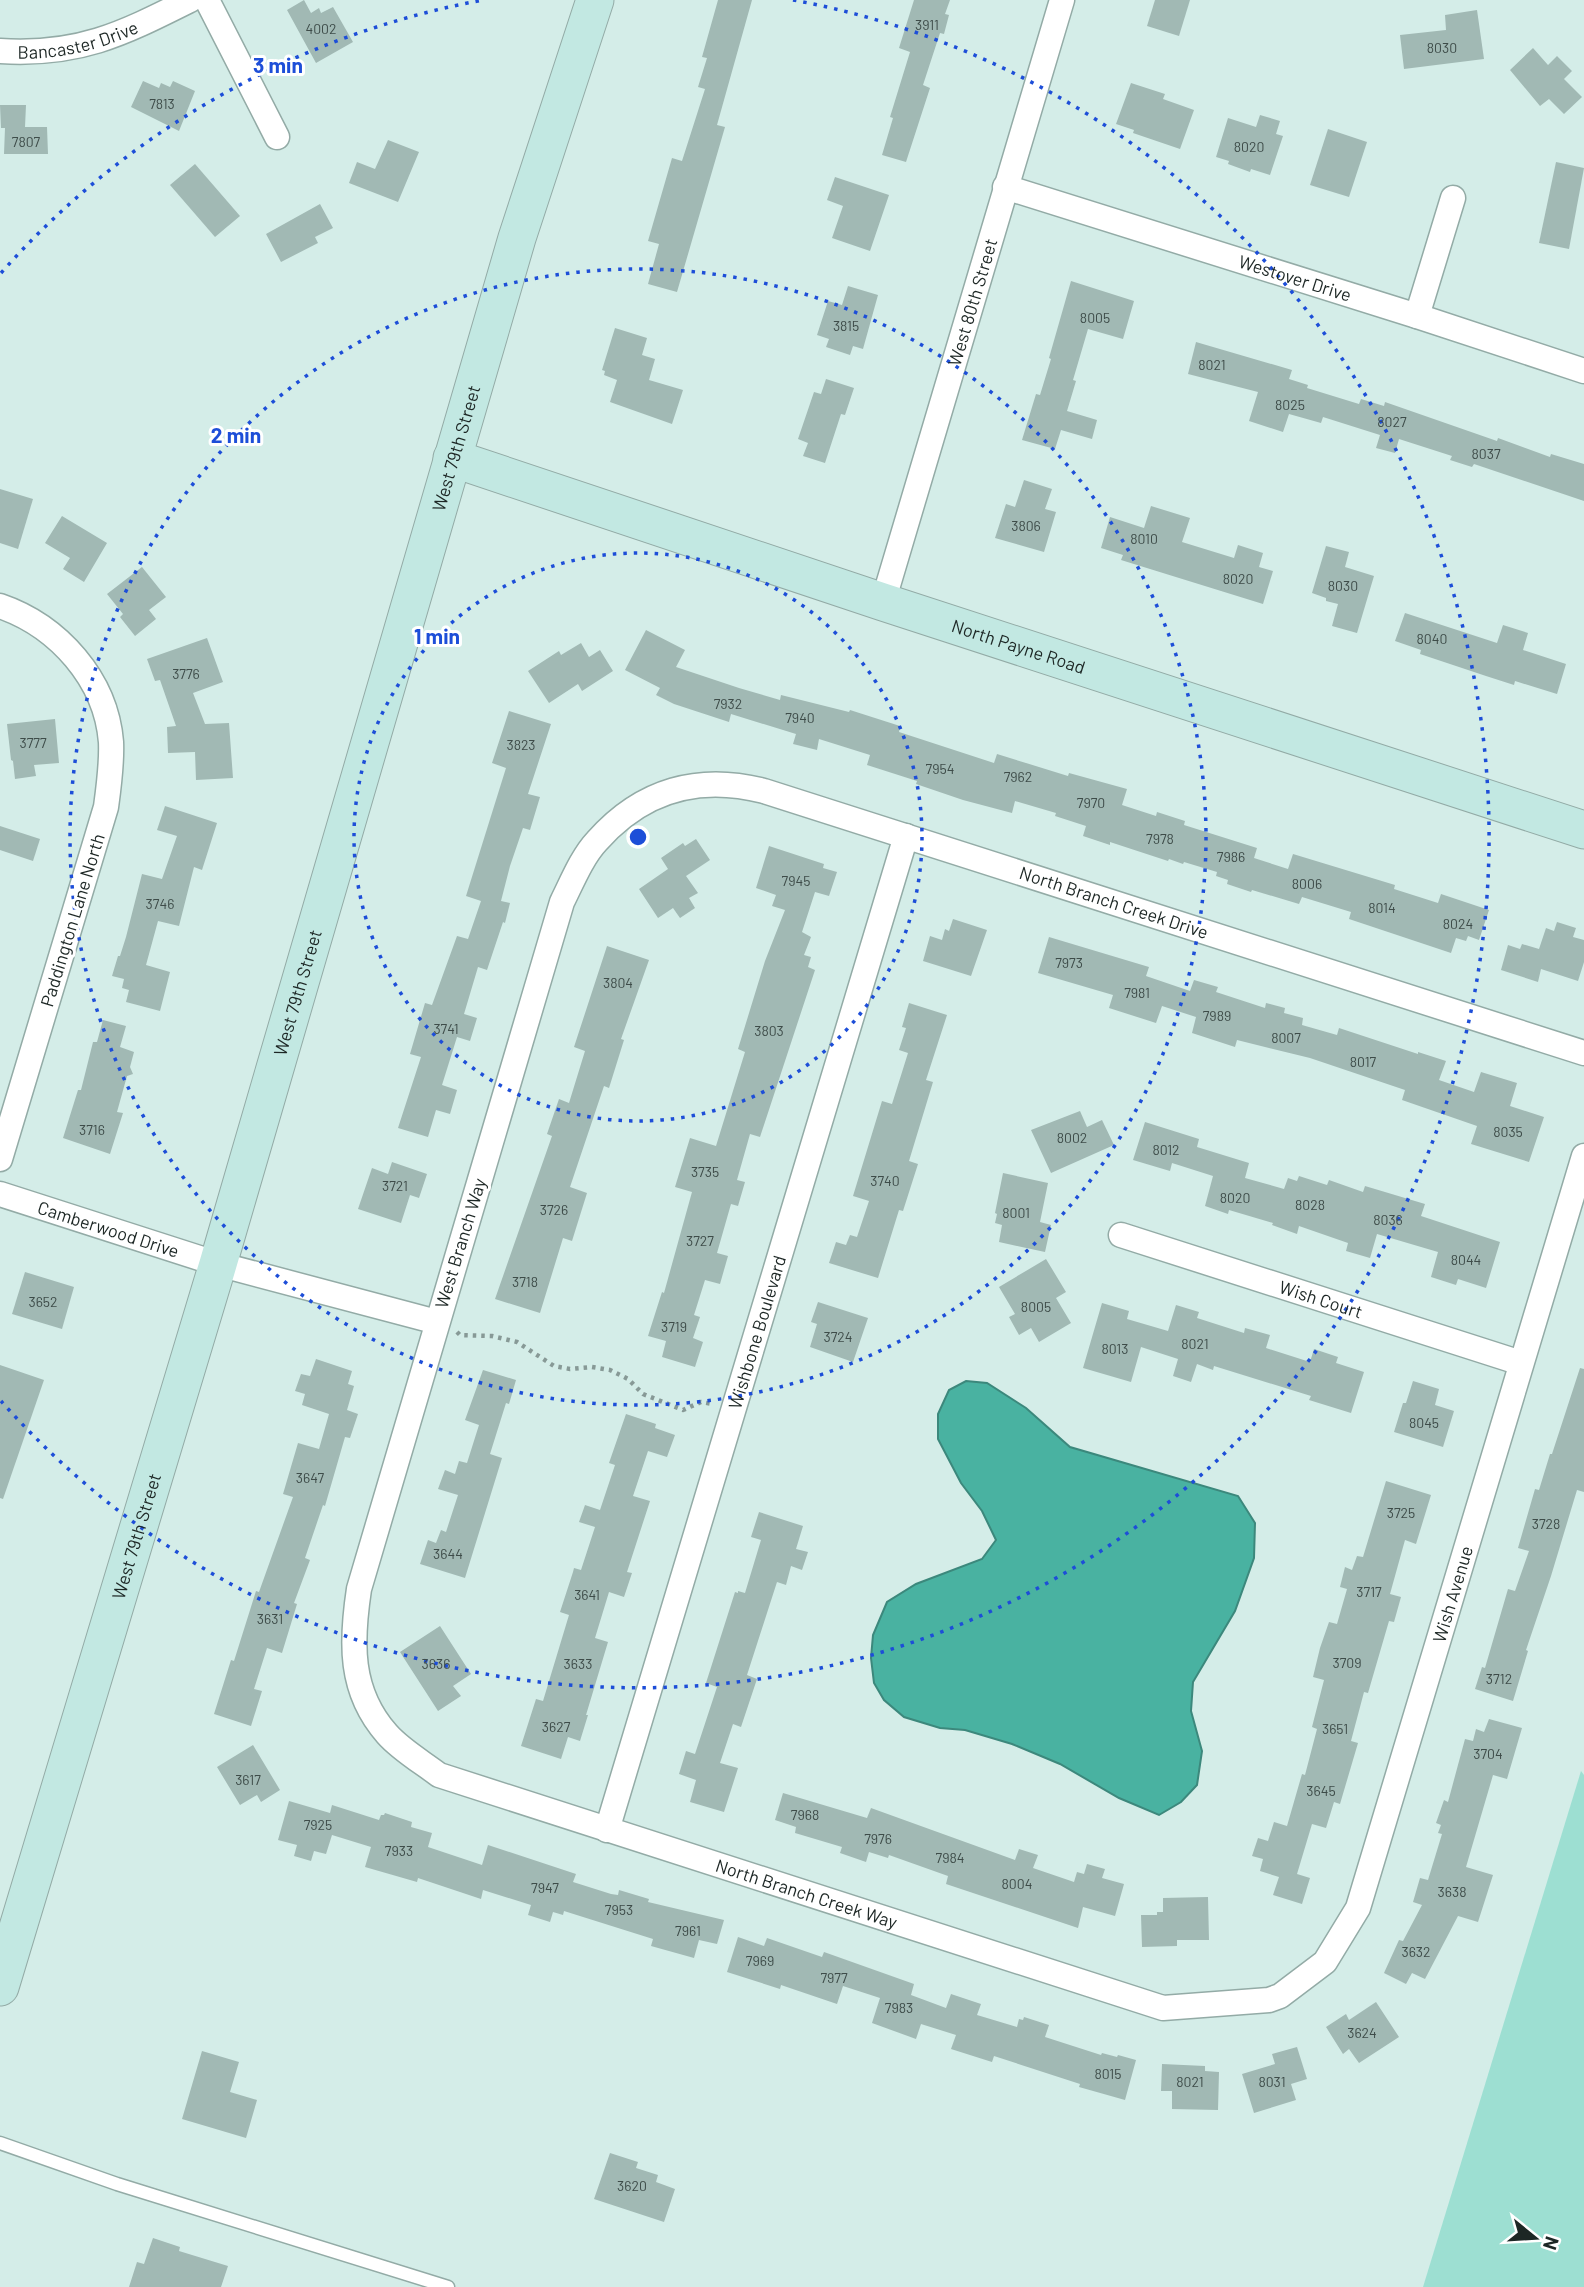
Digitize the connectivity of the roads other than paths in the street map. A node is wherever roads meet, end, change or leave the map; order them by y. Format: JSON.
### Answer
{"nodes":[{"id":1,"x":190,"y":0,"type":"edge"},
{"id":2,"x":207,"y":0,"type":"edge"},
{"id":3,"x":595,"y":0,"type":"edge"},
{"id":4,"x":1062,"y":0,"type":"edge"},
{"id":5,"x":0,"y":51,"type":"edge"},
{"id":6,"x":278,"y":137,"type":"dead end"},
{"id":7,"x":1005,"y":187,"type":"junction"},
{"id":8,"x":1453,"y":198,"type":"dead end"},
{"id":9,"x":1417,"y":316,"type":"junction"},
{"id":10,"x":1584,"y":371,"type":"edge"},
{"id":11,"x":452,"y":458,"type":"junction"},
{"id":12,"x":883,"y":602,"type":"junction"},
{"id":13,"x":0,"y":606,"type":"edge"},
{"id":14,"x":642,"y":803,"type":"joint"},
{"id":15,"x":1584,"y":830,"type":"edge"},
{"id":16,"x":906,"y":836,"type":"junction"},
{"id":17,"x":1584,"y":1053,"type":"edge"},
{"id":18,"x":1584,"y":1157,"type":"edge"},
{"id":19,"x":0,"y":1159,"type":"edge"},
{"id":20,"x":0,"y":1194,"type":"edge"},
{"id":21,"x":1121,"y":1235,"type":"dead end"},
{"id":22,"x":218,"y":1264,"type":"junction"},
{"id":23,"x":437,"y":1322,"type":"junction"},
{"id":24,"x":1521,"y":1363,"type":"junction"},
{"id":25,"x":370,"y":1712,"type":"joint"},
{"id":26,"x":607,"y":1830,"type":"junction"},
{"id":27,"x":0,"y":1987,"type":"edge"},
{"id":28,"x":1269,"y":2000,"type":"joint"},
{"id":29,"x":0,"y":2143,"type":"edge"},
{"id":30,"x":448,"y":2287,"type":"edge"}],
"edges":[{"from":1,"to":5,"type":"street","name":"Bancaster Drive"},
{"from":2,"to":6,"type":"street"},
{"from":3,"to":11,"type":"main road","name":"West 79th Street"},
{"from":4,"to":7,"type":"street","name":"West 80th Street"},
{"from":7,"to":9,"type":"street","name":"Westover Drive"},
{"from":7,"to":12,"type":"street","name":"West 80th Street"},
{"from":8,"to":9,"type":"street"},
{"from":9,"to":10,"type":"street","name":"Westover Drive"},
{"from":11,"to":12,"type":"main road","name":"North Payne Road"},
{"from":11,"to":22,"type":"main road","name":"West 79th Street"},
{"from":12,"to":15,"type":"main road","name":"North Payne Road"},
{"from":13,"to":19,"type":"street","name":"Paddington Lane North"},
{"from":14,"to":16,"type":"street","name":"North Branch Creek Drive"},
{"from":14,"to":23,"type":"street","name":"West Branch Way"},
{"from":16,"to":17,"type":"street","name":"North Branch Creek Drive"},
{"from":16,"to":26,"type":"street","name":"Wishbone Boulevard"},
{"from":18,"to":24,"type":"street","name":"Wish Avenue"},
{"from":20,"to":22,"type":"street","name":"Camberwood Drive"},
{"from":21,"to":24,"type":"street","name":"Wish Court"},
{"from":22,"to":23,"type":"street","name":"Camberwood Drive"},
{"from":22,"to":27,"type":"main road","name":"West 79th Street"},
{"from":23,"to":25,"type":"street","name":"West Branch Way"},
{"from":24,"to":28,"type":"street","name":"Wish Avenue"},
{"from":25,"to":26,"type":"street","name":"North Branch Creek Way"},
{"from":26,"to":28,"type":"street","name":"North Branch Creek Way"},
{"from":29,"to":30,"type":"lane"}]}
